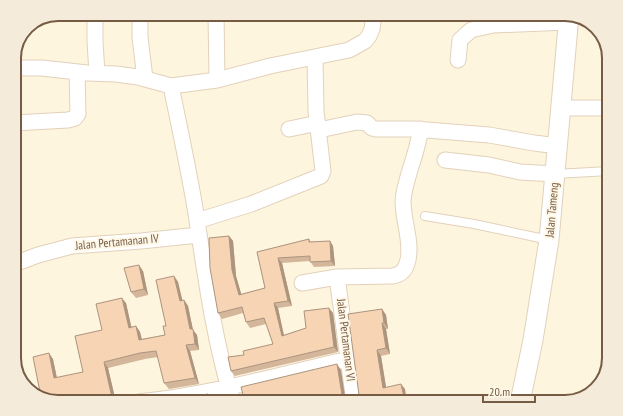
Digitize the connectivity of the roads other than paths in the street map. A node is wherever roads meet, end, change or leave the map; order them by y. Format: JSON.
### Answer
{"nodes":[{"id":1,"x":95,"y":21,"type":"edge"},
{"id":2,"x":140,"y":21,"type":"edge"},
{"id":3,"x":216,"y":21,"type":"edge"},
{"id":4,"x":373,"y":21,"type":"edge"},
{"id":5,"x":544,"y":21,"type":"edge"},
{"id":6,"x":569,"y":21,"type":"edge"},
{"id":7,"x":316,"y":58,"type":"junction"},
{"id":8,"x":458,"y":60,"type":"dead end"},
{"id":9,"x":21,"y":68,"type":"edge"},
{"id":10,"x":77,"y":72,"type":"junction"},
{"id":11,"x":97,"y":73,"type":"junction"},
{"id":12,"x":145,"y":79,"type":"junction"},
{"id":13,"x":217,"y":80,"type":"junction"},
{"id":14,"x":171,"y":86,"type":"junction"},
{"id":15,"x":561,"y":108,"type":"junction"},
{"id":16,"x":602,"y":108,"type":"edge"},
{"id":17,"x":21,"y":122,"type":"edge"},
{"id":18,"x":318,"y":127,"type":"junction"},
{"id":19,"x":289,"y":129,"type":"dead end"},
{"id":20,"x":421,"y":129,"type":"junction"},
{"id":21,"x":558,"y":146,"type":"junction"},
{"id":22,"x":444,"y":160,"type":"dead end"},
{"id":23,"x":602,"y":171,"type":"edge"},
{"id":24,"x":555,"y":174,"type":"junction"},
{"id":25,"x":425,"y":216,"type":"dead end"},
{"id":26,"x":198,"y":228,"type":"junction"},
{"id":27,"x":549,"y":240,"type":"junction"},
{"id":28,"x":21,"y":262,"type":"edge"},
{"id":29,"x":337,"y":277,"type":"junction"},
{"id":30,"x":302,"y":283,"type":"dead end"},
{"id":31,"x":348,"y":359,"type":"junction"},
{"id":32,"x":228,"y":387,"type":"junction"},
{"id":33,"x":188,"y":395,"type":"edge"},
{"id":34,"x":231,"y":395,"type":"edge"},
{"id":35,"x":353,"y":395,"type":"edge"},
{"id":36,"x":521,"y":395,"type":"edge"}],
"edges":[{"from":1,"to":11,"type":"street"},
{"from":2,"to":12,"type":"street"},
{"from":3,"to":13,"type":"street"},
{"from":4,"to":7,"type":"street"},
{"from":5,"to":8,"type":"street"},
{"from":6,"to":15,"type":"street","name":"Jalan Tameng"},
{"from":7,"to":13,"type":"street"},
{"from":7,"to":18,"type":"street"},
{"from":9,"to":10,"type":"street"},
{"from":10,"to":11,"type":"street"},
{"from":10,"to":17,"type":"street"},
{"from":11,"to":12,"type":"street"},
{"from":12,"to":14,"type":"street"},
{"from":13,"to":14,"type":"street"},
{"from":14,"to":26,"type":"street"},
{"from":15,"to":16,"type":"street"},
{"from":15,"to":21,"type":"street","name":"Jalan Tameng"},
{"from":18,"to":19,"type":"street"},
{"from":18,"to":20,"type":"street"},
{"from":18,"to":26,"type":"street","name":"Jalan Pertamanan IV"},
{"from":20,"to":21,"type":"street"},
{"from":20,"to":29,"type":"street"},
{"from":21,"to":24,"type":"street","name":"Jalan Tameng"},
{"from":22,"to":24,"type":"street"},
{"from":23,"to":24,"type":"lane"},
{"from":24,"to":27,"type":"street","name":"Jalan Tameng"},
{"from":25,"to":27,"type":"lane"},
{"from":26,"to":28,"type":"street","name":"Jalan Pertamanan IV"},
{"from":26,"to":32,"type":"street"},
{"from":27,"to":36,"type":"street","name":"Jalan Tameng"},
{"from":29,"to":30,"type":"street"},
{"from":29,"to":31,"type":"street","name":"Jalan Pertamanan VI"},
{"from":31,"to":32,"type":"street"},
{"from":31,"to":35,"type":"street","name":"Jalan Pertamanan VI"},
{"from":32,"to":33,"type":"street"},
{"from":32,"to":34,"type":"street"}]}
